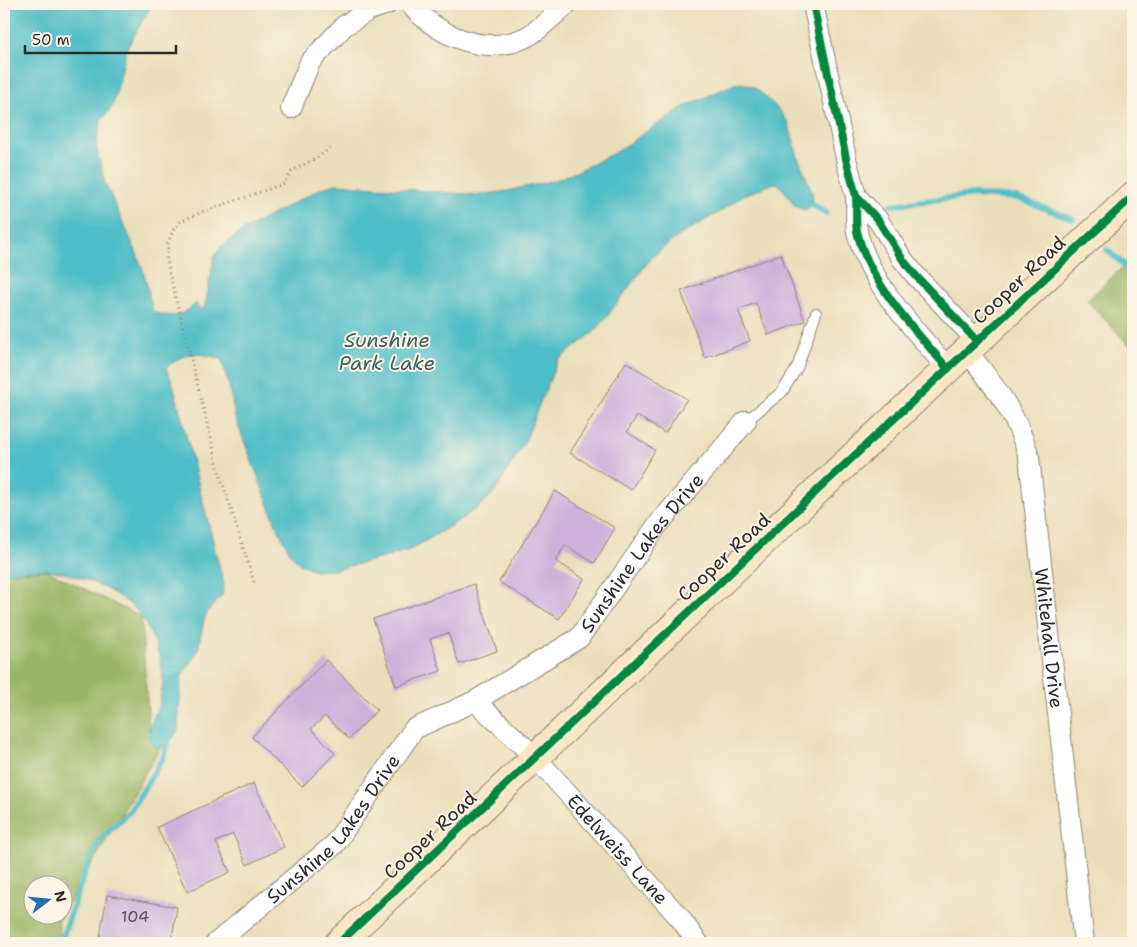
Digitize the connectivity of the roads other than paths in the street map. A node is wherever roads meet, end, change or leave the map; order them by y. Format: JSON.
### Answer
{"nodes":[{"id":1,"x":387,"y":4,"type":"edge"},
{"id":2,"x":410,"y":4,"type":"edge"},
{"id":3,"x":567,"y":4,"type":"edge"},
{"id":4,"x":813,"y":4,"type":"edge"},
{"id":5,"x":291,"y":108,"type":"dead end"},
{"id":6,"x":856,"y":196,"type":"junction"},
{"id":7,"x":1133,"y":196,"type":"edge"},
{"id":8,"x":816,"y":313,"type":"dead end"},
{"id":9,"x":964,"y":354,"type":"junction"},
{"id":10,"x":746,"y":422,"type":"joint"},
{"id":11,"x":475,"y":702,"type":"junction"},
{"id":12,"x":536,"y":758,"type":"junction"},
{"id":13,"x":216,"y":943,"type":"edge"},
{"id":14,"x":339,"y":943,"type":"edge"},
{"id":15,"x":698,"y":943,"type":"edge"},
{"id":16,"x":1084,"y":943,"type":"edge"}],
"edges":[{"from":1,"to":5,"type":"street"},
{"from":2,"to":3,"type":"street"},
{"from":4,"to":6,"type":"street"},
{"from":6,"to":9,"type":"street"},
{"from":6,"to":9,"type":"street"},
{"from":7,"to":9,"type":"street","name":"Cooper Road"},
{"from":8,"to":10,"type":"lane"},
{"from":9,"to":12,"type":"street","name":"Cooper Road"},
{"from":9,"to":16,"type":"street","name":"Whitehall Drive"},
{"from":10,"to":11,"type":"street","name":"Sunshine Lakes Drive"},
{"from":11,"to":12,"type":"street"},
{"from":11,"to":13,"type":"street","name":"Sunshine Lakes Drive"},
{"from":12,"to":14,"type":"street","name":"Cooper Road"},
{"from":12,"to":15,"type":"street","name":"Edelweiss Lane"}]}
